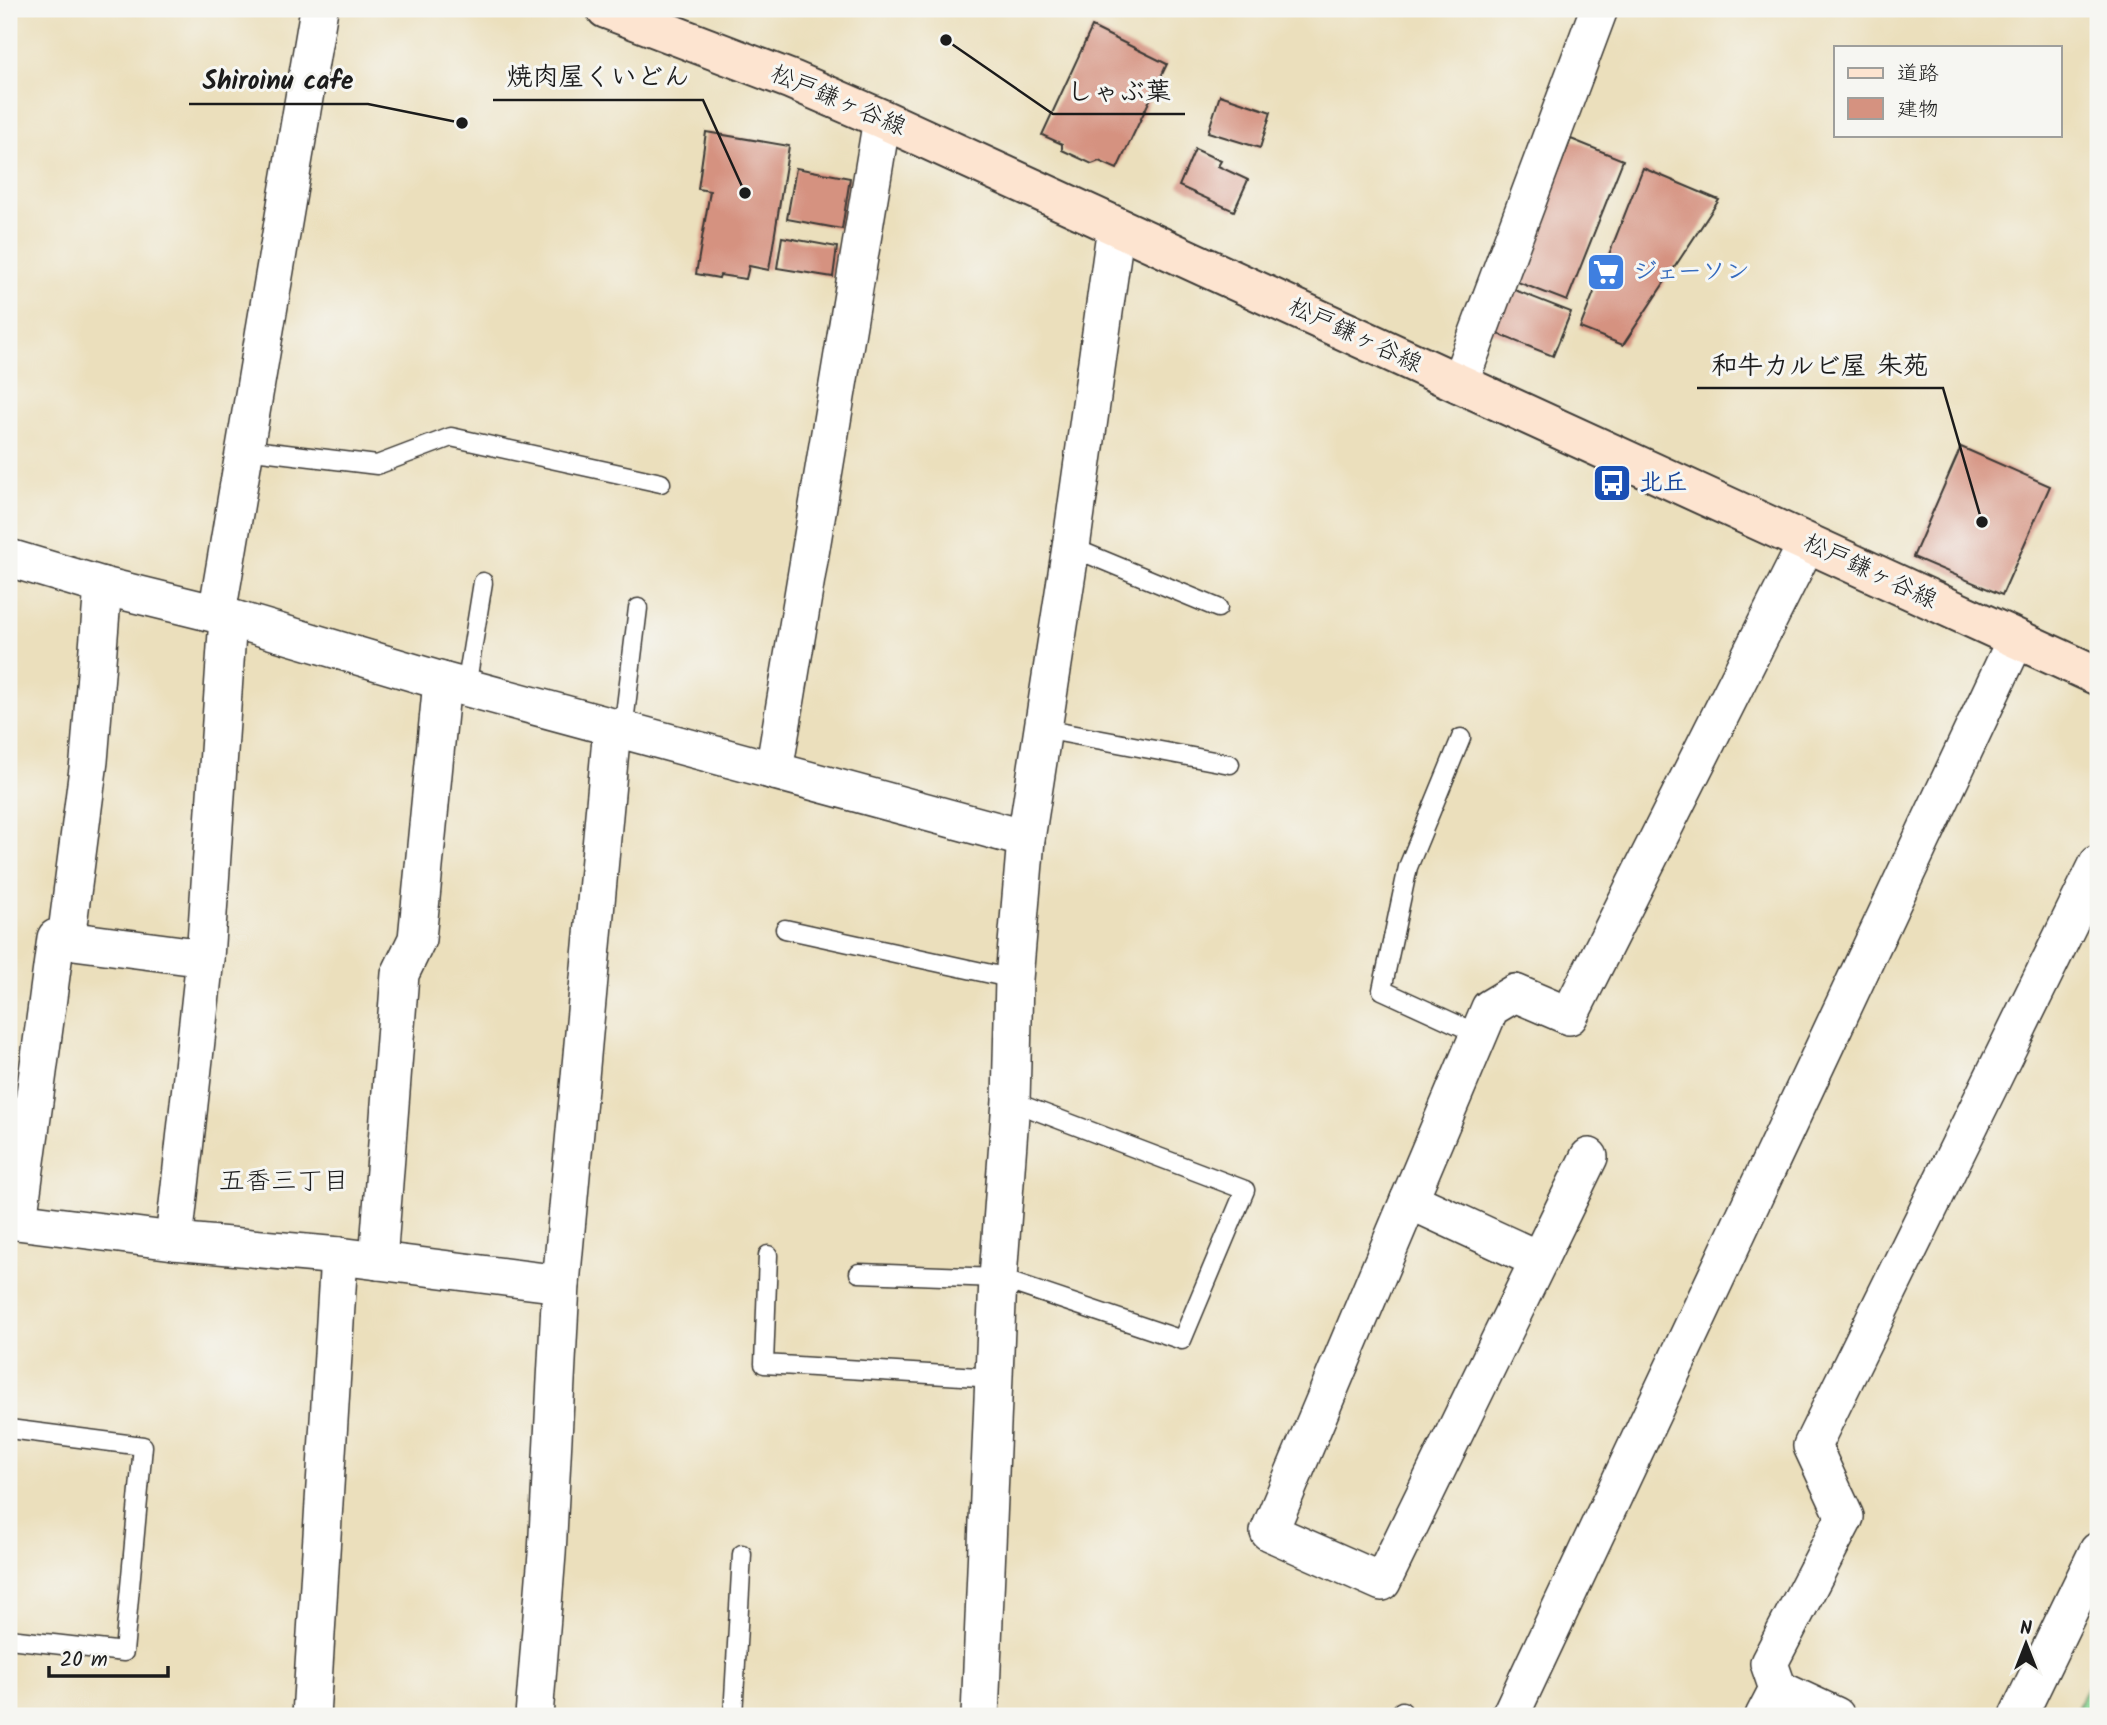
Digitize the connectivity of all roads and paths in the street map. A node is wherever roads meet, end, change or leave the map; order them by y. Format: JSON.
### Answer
{"nodes":[{"id":1,"x":319,"y":9,"type":"edge"},
{"id":2,"x":606,"y":9,"type":"edge"},
{"id":3,"x":1602,"y":13,"type":"edge"},
{"id":4,"x":882,"y":119,"type":"junction"},
{"id":5,"x":1116,"y":226,"type":"junction"},
{"id":6,"x":1459,"y":384,"type":"junction"},
{"id":7,"x":245,"y":449,"type":"junction"},
{"id":8,"x":661,"y":483,"type":"dead end"},
{"id":9,"x":1807,"y":544,"type":"junction"},
{"id":10,"x":1071,"y":547,"type":"junction"},
{"id":11,"x":9,"y":558,"type":"edge"},
{"id":12,"x":483,"y":582,"type":"dead end"},
{"id":13,"x":103,"y":586,"type":"junction"},
{"id":14,"x":638,"y":608,"type":"dead end"},
{"id":15,"x":1218,"y":608,"type":"dead end"},
{"id":16,"x":223,"y":616,"type":"junction"},
{"id":17,"x":2016,"y":639,"type":"junction"},
{"id":18,"x":2098,"y":676,"type":"edge"},
{"id":19,"x":454,"y":684,"type":"junction"},
{"id":20,"x":618,"y":729,"type":"junction"},
{"id":21,"x":1043,"y":729,"type":"junction"},
{"id":22,"x":1461,"y":738,"type":"dead end"},
{"id":23,"x":1230,"y":764,"type":"dead end"},
{"id":24,"x":774,"y":771,"type":"junction"},
{"id":25,"x":1026,"y":839,"type":"junction"},
{"id":26,"x":2098,"y":864,"type":"edge"},
{"id":27,"x":785,"y":929,"type":"dead end"},
{"id":28,"x":66,"y":940,"type":"junction"},
{"id":29,"x":205,"y":958,"type":"junction"},
{"id":30,"x":1014,"y":979,"type":"junction"},
{"id":31,"x":1478,"y":1034,"type":"junction"},
{"id":32,"x":1011,"y":1101,"type":"junction"},
{"id":33,"x":1589,"y":1157,"type":"dead end"},
{"id":34,"x":1409,"y":1200,"type":"junction"},
{"id":35,"x":13,"y":1220,"type":"edge"},
{"id":36,"x":174,"y":1241,"type":"junction"},
{"id":37,"x":768,"y":1255,"type":"dead end"},
{"id":38,"x":339,"y":1256,"type":"junction"},
{"id":39,"x":1539,"y":1260,"type":"junction"},
{"id":40,"x":378,"y":1261,"type":"junction"},
{"id":41,"x":859,"y":1273,"type":"dead end"},
{"id":42,"x":998,"y":1278,"type":"junction"},
{"id":43,"x":561,"y":1284,"type":"junction"},
{"id":44,"x":995,"y":1378,"type":"junction"},
{"id":45,"x":9,"y":1429,"type":"edge"},
{"id":46,"x":2098,"y":1551,"type":"edge"},
{"id":47,"x":742,"y":1554,"type":"dead end"},
{"id":48,"x":9,"y":1639,"type":"edge"},
{"id":49,"x":1771,"y":1702,"type":"edge"},
{"id":50,"x":311,"y":1716,"type":"edge"},
{"id":51,"x":534,"y":1716,"type":"edge"},
{"id":52,"x":733,"y":1716,"type":"edge"},
{"id":53,"x":980,"y":1716,"type":"edge"},
{"id":54,"x":1510,"y":1716,"type":"edge"},
{"id":55,"x":1836,"y":1716,"type":"edge"},
{"id":56,"x":2018,"y":1716,"type":"edge"}],
"edges":[{"from":1,"to":7,"type":"street"},
{"from":2,"to":4,"type":"main road","name":"松戸鎌ヶ谷線"},
{"from":3,"to":6,"type":"street"},
{"from":4,"to":5,"type":"main road","name":"松戸鎌ヶ谷線"},
{"from":4,"to":24,"type":"street"},
{"from":5,"to":6,"type":"main road","name":"松戸鎌ヶ谷線"},
{"from":5,"to":10,"type":"street"},
{"from":6,"to":9,"type":"main road","name":"松戸鎌ヶ谷線"},
{"from":7,"to":8,"type":"lane"},
{"from":7,"to":16,"type":"street"},
{"from":9,"to":17,"type":"main road","name":"松戸鎌ヶ谷線"},
{"from":9,"to":31,"type":"street"},
{"from":10,"to":15,"type":"lane"},
{"from":10,"to":21,"type":"street"},
{"from":11,"to":13,"type":"street"},
{"from":12,"to":19,"type":"lane"},
{"from":13,"to":16,"type":"street"},
{"from":13,"to":28,"type":"street"},
{"from":14,"to":20,"type":"lane"},
{"from":16,"to":19,"type":"street"},
{"from":16,"to":29,"type":"street"},
{"from":17,"to":18,"type":"main road","name":"松戸鎌ヶ谷線"},
{"from":17,"to":54,"type":"street"},
{"from":19,"to":20,"type":"street"},
{"from":19,"to":40,"type":"street"},
{"from":20,"to":24,"type":"street"},
{"from":20,"to":43,"type":"street"},
{"from":21,"to":23,"type":"lane"},
{"from":21,"to":25,"type":"street"},
{"from":22,"to":31,"type":"lane"},
{"from":24,"to":25,"type":"street"},
{"from":25,"to":30,"type":"street"},
{"from":26,"to":49,"type":"street"},
{"from":27,"to":30,"type":"lane"},
{"from":28,"to":29,"type":"street"},
{"from":28,"to":35,"type":"street"},
{"from":29,"to":36,"type":"street"},
{"from":30,"to":32,"type":"street"},
{"from":31,"to":34,"type":"street"},
{"from":32,"to":42,"type":"street"},
{"from":32,"to":42,"type":"lane"},
{"from":33,"to":39,"type":"street"},
{"from":34,"to":39,"type":"street"},
{"from":34,"to":39,"type":"street"},
{"from":35,"to":36,"type":"street"},
{"from":36,"to":38,"type":"street"},
{"from":37,"to":44,"type":"lane"},
{"from":38,"to":40,"type":"street"},
{"from":38,"to":50,"type":"street"},
{"from":40,"to":43,"type":"street"},
{"from":41,"to":42,"type":"lane"},
{"from":42,"to":44,"type":"street"},
{"from":43,"to":51,"type":"street"},
{"from":44,"to":53,"type":"street"},
{"from":45,"to":48,"type":"lane"},
{"from":46,"to":56,"type":"street"},
{"from":47,"to":52,"type":"lane"},
{"from":49,"to":55,"type":"street"}]}
